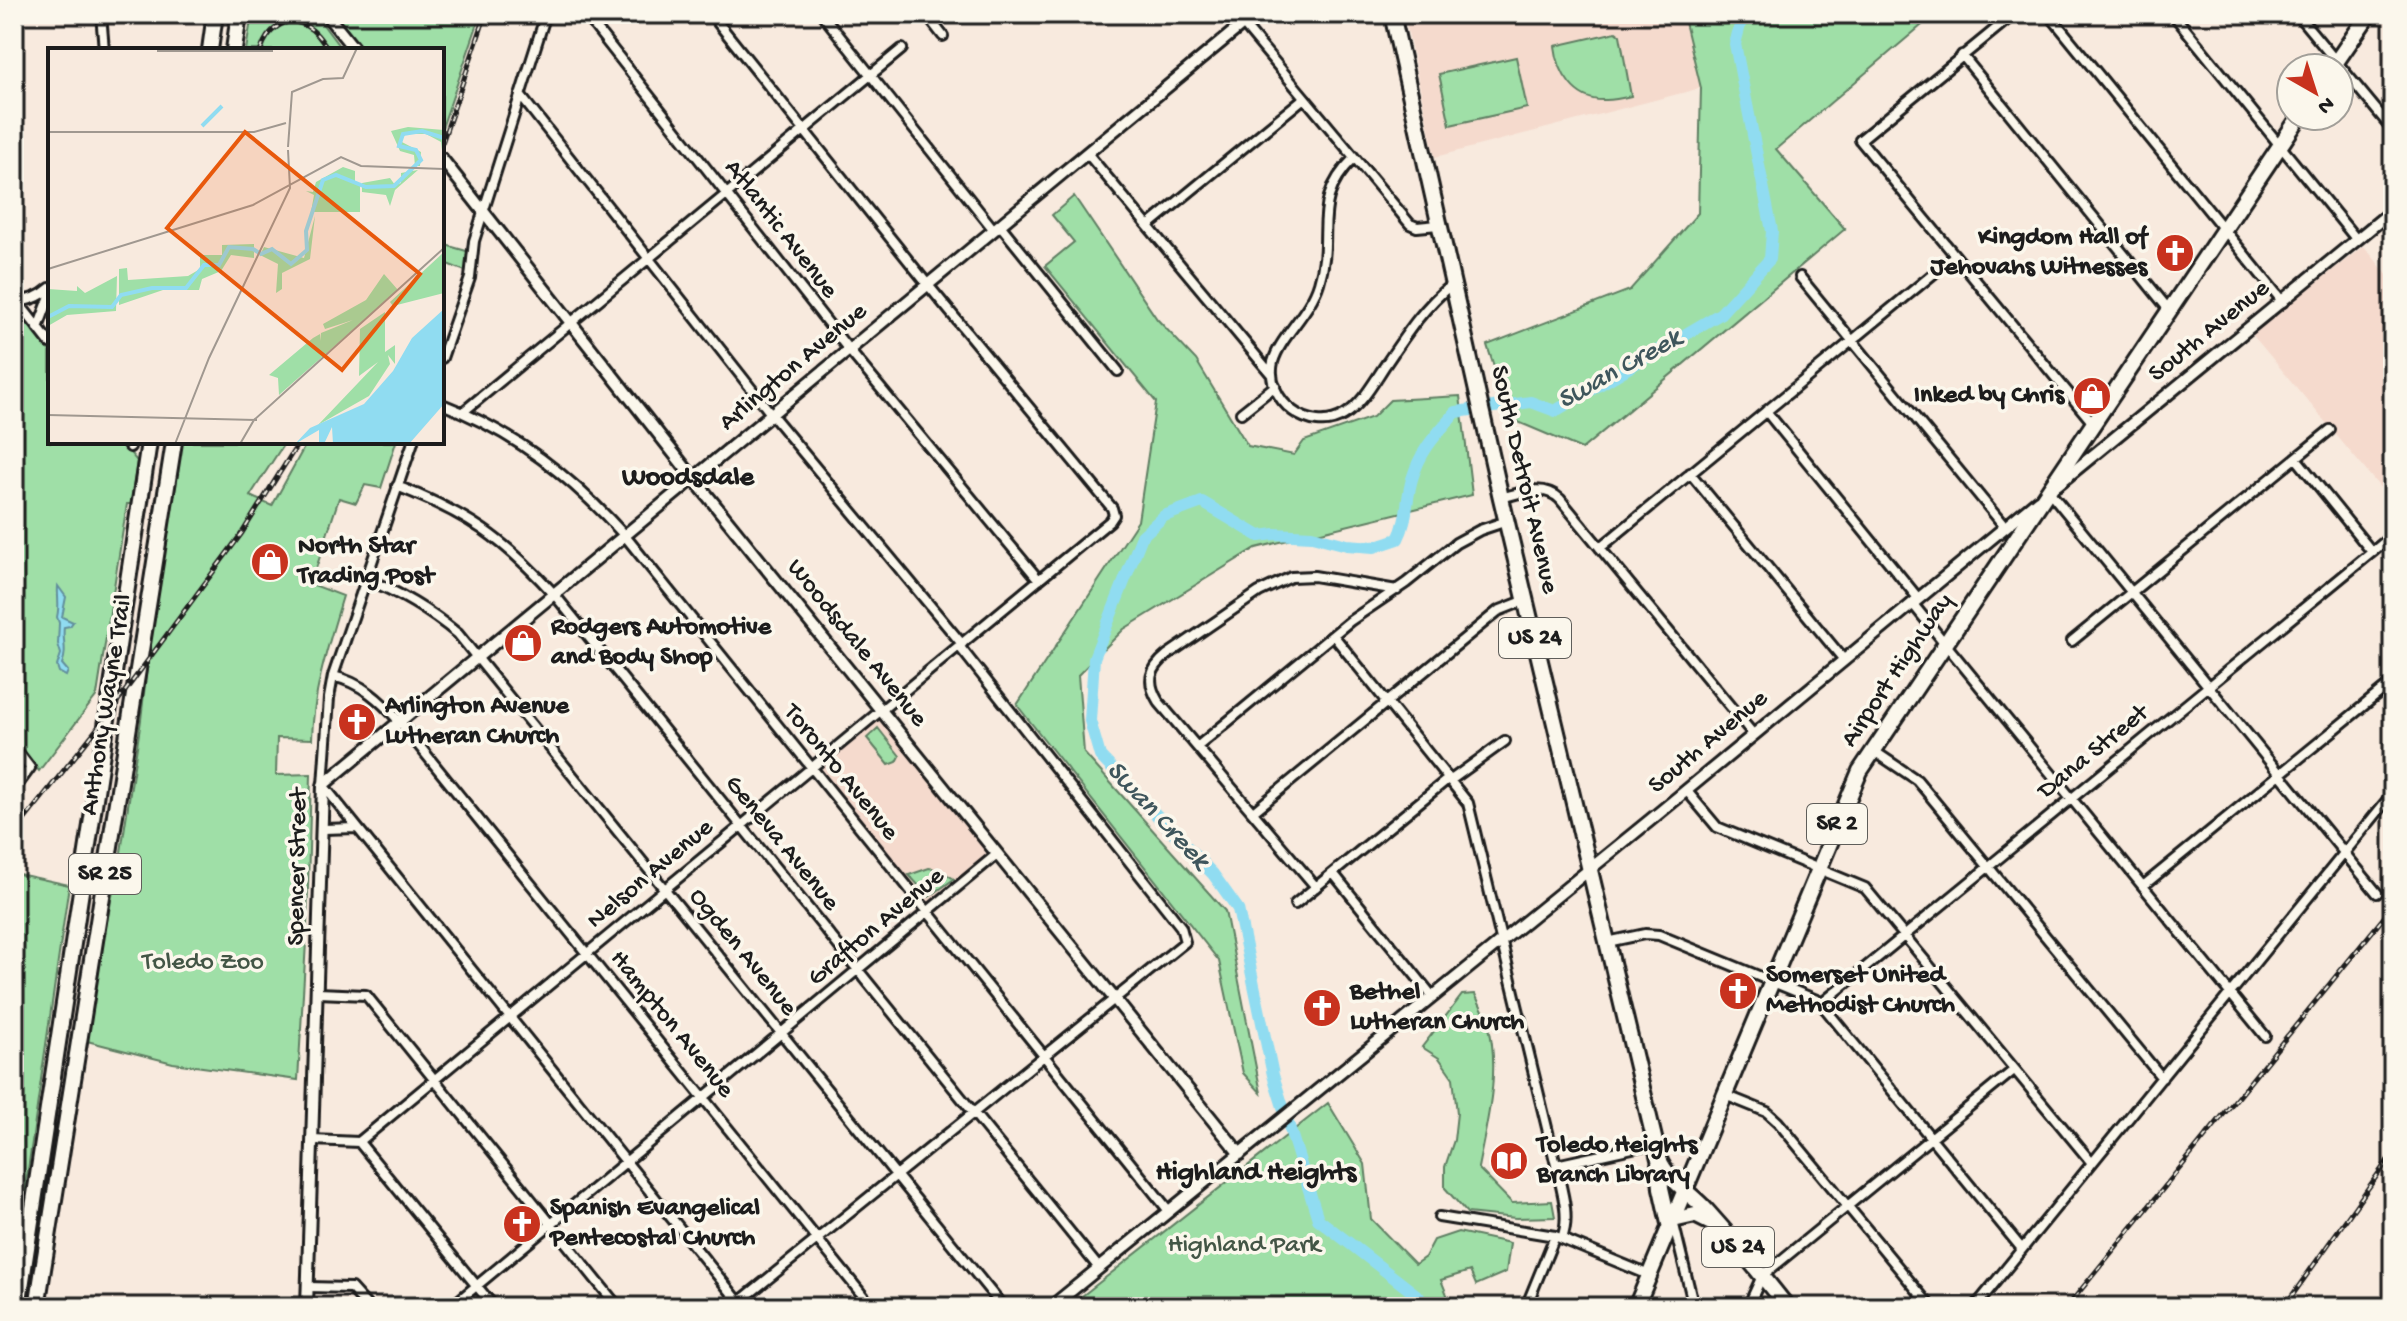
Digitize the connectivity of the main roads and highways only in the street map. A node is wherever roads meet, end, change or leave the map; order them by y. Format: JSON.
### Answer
{"nodes":[{"id":1,"x":215,"y":14,"type":"edge"},
{"id":2,"x":232,"y":14,"type":"edge"},
{"id":3,"x":239,"y":14,"type":"edge"},
{"id":4,"x":1392,"y":14,"type":"edge"},
{"id":5,"x":2369,"y":14,"type":"edge"},
{"id":6,"x":210,"y":48,"type":"edge"},
{"id":7,"x":234,"y":48,"type":"edge"},
{"id":8,"x":234,"y":48,"type":"edge"},
{"id":9,"x":2343,"y":52,"type":"edge"},
{"id":10,"x":2289,"y":132,"type":"edge"},
{"id":11,"x":149,"y":444,"type":"edge"},
{"id":12,"x":174,"y":444,"type":"edge"},
{"id":13,"x":1659,"y":1159,"type":"junction"},
{"id":14,"x":1685,"y":1190,"type":"junction"},
{"id":15,"x":1672,"y":1224,"type":"junction"},
{"id":16,"x":1724,"y":1230,"type":"junction"},
{"id":17,"x":18,"y":1307,"type":"edge"},
{"id":18,"x":37,"y":1307,"type":"edge"},
{"id":19,"x":1636,"y":1307,"type":"edge"},
{"id":20,"x":1787,"y":1307,"type":"edge"}],
"edges":[{"from":1,"to":6,"type":"main road"},
{"from":2,"to":7,"type":"main road"},
{"from":3,"to":8,"type":"main road"},
{"from":4,"to":13,"type":"main road","name":"South Detroit Avenue","number":"US 24"},
{"from":5,"to":9,"type":"main road"},
{"from":10,"to":14,"type":"main road","name":"Airport Highway","number":"SR 2"},
{"from":11,"to":17,"type":"main road","name":"Anthony Wayne Trail","number":"SR 25"},
{"from":12,"to":18,"type":"main road","name":"Anthony Wayne Trail","number":"SR 25"},
{"from":13,"to":14,"type":"main road","number":"US 24"},
{"from":13,"to":15,"type":"main road"},
{"from":14,"to":15,"type":"main road","name":"Airport Highway","number":"SR 2"},
{"from":14,"to":16,"type":"main road","number":"US 24"},
{"from":15,"to":16,"type":"main road"},
{"from":15,"to":19,"type":"main road","name":"Airport Highway","number":"SR 2"},
{"from":16,"to":20,"type":"main road","number":"US 24"}]}
